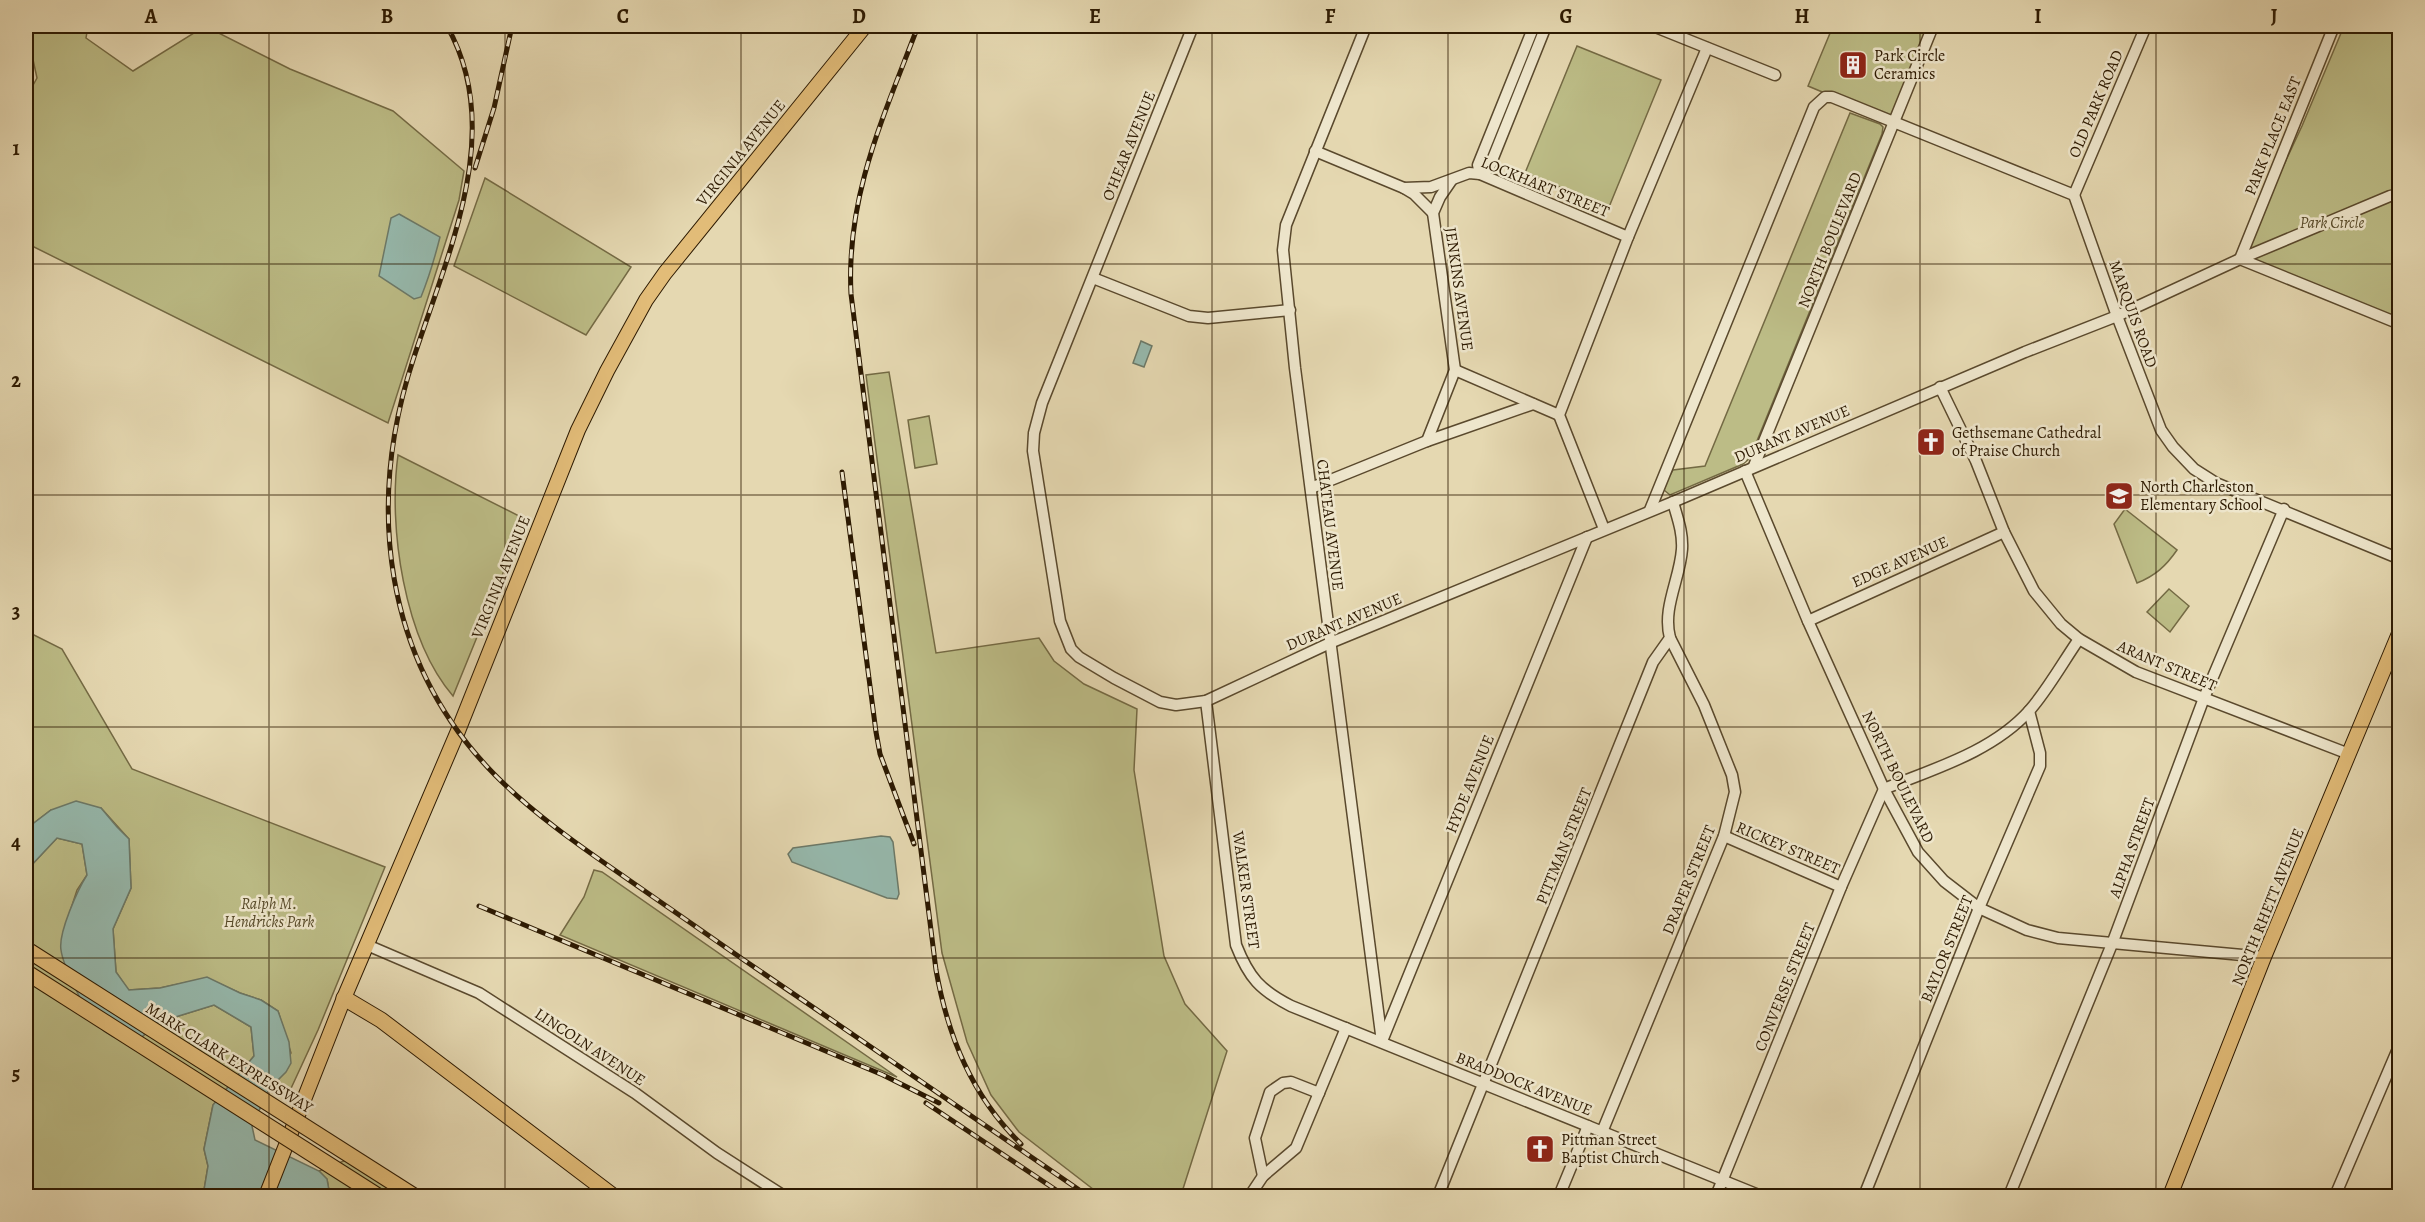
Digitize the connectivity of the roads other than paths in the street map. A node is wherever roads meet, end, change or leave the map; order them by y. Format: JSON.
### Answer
{"nodes":[{"id":1,"x":866,"y":26,"type":"edge"},
{"id":2,"x":1193,"y":26,"type":"edge"},
{"id":3,"x":1366,"y":26,"type":"edge"},
{"id":4,"x":1534,"y":26,"type":"edge"},
{"id":5,"x":1546,"y":26,"type":"edge"},
{"id":6,"x":1653,"y":26,"type":"edge"},
{"id":7,"x":1934,"y":26,"type":"edge"},
{"id":8,"x":2146,"y":26,"type":"edge"},
{"id":9,"x":2334,"y":26,"type":"edge"},
{"id":10,"x":2392,"y":26,"type":"edge"},
{"id":11,"x":2400,"y":29,"type":"edge"},
{"id":12,"x":1707,"y":48,"type":"junction"},
{"id":13,"x":1774,"y":75,"type":"dead end"},
{"id":14,"x":1894,"y":122,"type":"junction"},
{"id":15,"x":1315,"y":151,"type":"junction"},
{"id":16,"x":1480,"y":174,"type":"junction"},
{"id":17,"x":1451,"y":181,"type":"junction"},
{"id":18,"x":2400,"y":187,"type":"edge"},
{"id":19,"x":1404,"y":188,"type":"junction"},
{"id":20,"x":2074,"y":195,"type":"junction"},
{"id":21,"x":2395,"y":195,"type":"edge"},
{"id":22,"x":1433,"y":213,"type":"junction"},
{"id":23,"x":1628,"y":237,"type":"junction"},
{"id":24,"x":2240,"y":259,"type":"junction"},
{"id":25,"x":1093,"y":278,"type":"junction"},
{"id":26,"x":1290,"y":310,"type":"junction"},
{"id":27,"x":2116,"y":316,"type":"junction"},
{"id":28,"x":2400,"y":324,"type":"edge"},
{"id":29,"x":1455,"y":370,"type":"junction"},
{"id":30,"x":1940,"y":387,"type":"junction"},
{"id":31,"x":1533,"y":404,"type":"junction"},
{"id":32,"x":1558,"y":415,"type":"junction"},
{"id":33,"x":1427,"y":441,"type":"junction"},
{"id":34,"x":1749,"y":469,"type":"junction"},
{"id":35,"x":1311,"y":488,"type":"junction"},
{"id":36,"x":1673,"y":502,"type":"junction"},
{"id":37,"x":2284,"y":509,"type":"junction"},
{"id":38,"x":1650,"y":510,"type":"junction"},
{"id":39,"x":1604,"y":529,"type":"junction"},
{"id":40,"x":2004,"y":531,"type":"junction"},
{"id":41,"x":1587,"y":537,"type":"junction"},
{"id":42,"x":2400,"y":559,"type":"edge"},
{"id":43,"x":1808,"y":621,"type":"junction"},
{"id":44,"x":2400,"y":631,"type":"edge"},
{"id":45,"x":1670,"y":638,"type":"junction"},
{"id":46,"x":2079,"y":639,"type":"junction"},
{"id":47,"x":1330,"y":643,"type":"junction"},
{"id":48,"x":2204,"y":698,"type":"junction"},
{"id":49,"x":1206,"y":700,"type":"junction"},
{"id":50,"x":2029,"y":711,"type":"junction"},
{"id":51,"x":2349,"y":754,"type":"junction"},
{"id":52,"x":1884,"y":789,"type":"junction"},
{"id":53,"x":1724,"y":836,"type":"junction"},
{"id":54,"x":1841,"y":887,"type":"junction"},
{"id":55,"x":1979,"y":908,"type":"junction"},
{"id":56,"x":2112,"y":944,"type":"junction"},
{"id":57,"x":367,"y":945,"type":"junction"},
{"id":58,"x":26,"y":949,"type":"edge"},
{"id":59,"x":2264,"y":957,"type":"junction"},
{"id":60,"x":26,"y":972,"type":"edge"},
{"id":61,"x":344,"y":998,"type":"junction"},
{"id":62,"x":1346,"y":1028,"type":"junction"},
{"id":63,"x":1382,"y":1042,"type":"junction"},
{"id":64,"x":2400,"y":1044,"type":"edge"},
{"id":65,"x":1409,"y":1054,"type":"joint"},
{"id":66,"x":1484,"y":1084,"type":"junction"},
{"id":67,"x":1319,"y":1094,"type":"junction"},
{"id":68,"x":1588,"y":1126,"type":"junction"},
{"id":69,"x":1602,"y":1132,"type":"junction"},
{"id":70,"x":1263,"y":1176,"type":"junction"},
{"id":71,"x":1722,"y":1181,"type":"junction"},
{"id":72,"x":266,"y":1197,"type":"edge"},
{"id":73,"x":378,"y":1197,"type":"edge"},
{"id":74,"x":414,"y":1197,"type":"edge"},
{"id":75,"x":613,"y":1197,"type":"edge"},
{"id":76,"x":784,"y":1197,"type":"edge"},
{"id":77,"x":1251,"y":1197,"type":"edge"},
{"id":78,"x":1438,"y":1197,"type":"edge"},
{"id":79,"x":1558,"y":1197,"type":"edge"},
{"id":80,"x":1716,"y":1197,"type":"edge"},
{"id":81,"x":1761,"y":1197,"type":"edge"},
{"id":82,"x":1864,"y":1197,"type":"edge"},
{"id":83,"x":2008,"y":1197,"type":"edge"},
{"id":84,"x":2170,"y":1197,"type":"edge"},
{"id":85,"x":2336,"y":1197,"type":"edge"}],
"edges":[{"from":1,"to":57,"type":"main road","name":"VIRGINIA AVENUE"},
{"from":2,"to":25,"type":"street","name":"O'HEAR AVENUE"},
{"from":3,"to":15,"type":"street","name":"CHATEAU AVENUE"},
{"from":4,"to":16,"type":"street"},
{"from":5,"to":16,"type":"street"},
{"from":6,"to":12,"type":"street"},
{"from":7,"to":14,"type":"street","name":"NORTH BOULEVARD"},
{"from":8,"to":20,"type":"street","name":"OLD PARK ROAD"},
{"from":9,"to":24,"type":"street","name":"PARK PLACE EAST"},
{"from":10,"to":11,"type":"street"},
{"from":12,"to":13,"type":"street"},
{"from":12,"to":23,"type":"street"},
{"from":14,"to":20,"type":"street"},
{"from":14,"to":34,"type":"street","name":"NORTH BOULEVARD"},
{"from":14,"to":38,"type":"street"},
{"from":15,"to":19,"type":"street","name":"LOCKHART STREET"},
{"from":15,"to":26,"type":"street","name":"CHATEAU AVENUE"},
{"from":16,"to":17,"type":"street","name":"LOCKHART STREET"},
{"from":16,"to":23,"type":"street","name":"LOCKHART STREET"},
{"from":17,"to":19,"type":"street","name":"LOCKHART STREET"},
{"from":17,"to":22,"type":"street","name":"JENKINS AVENUE"},
{"from":18,"to":21,"type":"street","name":"DURANT AVENUE"},
{"from":19,"to":22,"type":"street"},
{"from":20,"to":27,"type":"street","name":"MARQUIS ROAD"},
{"from":21,"to":24,"type":"street","name":"DURANT AVENUE"},
{"from":22,"to":29,"type":"street","name":"JENKINS AVENUE"},
{"from":23,"to":32,"type":"street"},
{"from":24,"to":27,"type":"street","name":"DURANT AVENUE"},
{"from":24,"to":28,"type":"street"},
{"from":25,"to":26,"type":"street"},
{"from":25,"to":49,"type":"street","name":"O'HEAR AVENUE"},
{"from":26,"to":35,"type":"street","name":"CHATEAU AVENUE"},
{"from":27,"to":30,"type":"street","name":"DURANT AVENUE"},
{"from":27,"to":37,"type":"street","name":"MARQUIS ROAD"},
{"from":29,"to":31,"type":"street","name":"JENKINS AVENUE"},
{"from":29,"to":33,"type":"street","name":"JENKINS AVENUE"},
{"from":30,"to":34,"type":"street","name":"DURANT AVENUE"},
{"from":30,"to":40,"type":"street","name":"ARANT STREET"},
{"from":31,"to":32,"type":"street","name":"JENKINS AVENUE"},
{"from":31,"to":33,"type":"street"},
{"from":32,"to":39,"type":"street"},
{"from":33,"to":35,"type":"street"},
{"from":34,"to":36,"type":"street","name":"DURANT AVENUE"},
{"from":34,"to":43,"type":"street","name":"NORTH BOULEVARD"},
{"from":35,"to":47,"type":"street","name":"CHATEAU AVENUE"},
{"from":36,"to":38,"type":"street","name":"DURANT AVENUE"},
{"from":36,"to":45,"type":"street"},
{"from":37,"to":42,"type":"street","name":"MARQUIS ROAD"},
{"from":37,"to":48,"type":"street","name":"ALPHA STREET"},
{"from":38,"to":39,"type":"street","name":"DURANT AVENUE"},
{"from":39,"to":41,"type":"street","name":"DURANT AVENUE"},
{"from":40,"to":43,"type":"street","name":"EDGE AVENUE"},
{"from":40,"to":46,"type":"street","name":"ARANT STREET"},
{"from":41,"to":47,"type":"street","name":"DURANT AVENUE"},
{"from":41,"to":63,"type":"street","name":"HYDE AVENUE"},
{"from":43,"to":52,"type":"street","name":"NORTH BOULEVARD"},
{"from":44,"to":51,"type":"main road","name":"NORTH RHETT AVENUE"},
{"from":45,"to":53,"type":"street","name":"DRAPER STREET"},
{"from":45,"to":66,"type":"street","name":"PITTMAN STREET"},
{"from":46,"to":48,"type":"street","name":"ARANT STREET"},
{"from":46,"to":50,"type":"street"},
{"from":47,"to":49,"type":"street","name":"DURANT AVENUE"},
{"from":47,"to":63,"type":"street","name":"CHATEAU AVENUE"},
{"from":48,"to":51,"type":"street","name":"ARANT STREET"},
{"from":48,"to":56,"type":"street","name":"ALPHA STREET"},
{"from":49,"to":62,"type":"street","name":"WALKER STREET"},
{"from":50,"to":52,"type":"street"},
{"from":50,"to":55,"type":"street","name":"BAYLOR STREET"},
{"from":51,"to":59,"type":"main road","name":"NORTH RHETT AVENUE"},
{"from":52,"to":54,"type":"street","name":"CONVERSE STREET"},
{"from":52,"to":55,"type":"street","name":"NORTH BOULEVARD"},
{"from":53,"to":54,"type":"street","name":"RICKEY STREET"},
{"from":53,"to":69,"type":"street","name":"DRAPER STREET"},
{"from":54,"to":71,"type":"street","name":"CONVERSE STREET"},
{"from":55,"to":56,"type":"street","name":"NORTH BOULEVARD"},
{"from":55,"to":82,"type":"street","name":"BAYLOR STREET"},
{"from":56,"to":59,"type":"street","name":"NORTH BOULEVARD"},
{"from":56,"to":83,"type":"street","name":"ALPHA STREET"},
{"from":57,"to":61,"type":"main road","name":"VIRGINIA AVENUE"},
{"from":57,"to":76,"type":"street","name":"LINCOLN AVENUE"},
{"from":58,"to":74,"type":"highway","name":"MARK CLARK EXPRESSWAY","bridge":true},
{"from":59,"to":84,"type":"main road","name":"NORTH RHETT AVENUE"},
{"from":60,"to":73,"type":"highway","bridge":true},
{"from":61,"to":72,"type":"main road","name":"VIRGINIA AVENUE","bridge":true},
{"from":61,"to":75,"type":"highway"},
{"from":62,"to":63,"type":"street","name":"WALKER STREET"},
{"from":62,"to":67,"type":"street"},
{"from":63,"to":65,"type":"street","name":"WALKER STREET"},
{"from":64,"to":85,"type":"street"},
{"from":65,"to":66,"type":"street","name":"BRADDOCK AVENUE"},
{"from":66,"to":68,"type":"street","name":"BRADDOCK AVENUE"},
{"from":66,"to":78,"type":"street","name":"PITTMAN STREET"},
{"from":67,"to":70,"type":"street"},
{"from":67,"to":70,"type":"street"},
{"from":68,"to":69,"type":"street","name":"BRADDOCK AVENUE"},
{"from":68,"to":79,"type":"street"},
{"from":69,"to":71,"type":"street","name":"BRADDOCK AVENUE"},
{"from":70,"to":77,"type":"street"},
{"from":71,"to":80,"type":"street","name":"CONVERSE STREET"},
{"from":71,"to":81,"type":"street","name":"BRADDOCK AVENUE"}]}
